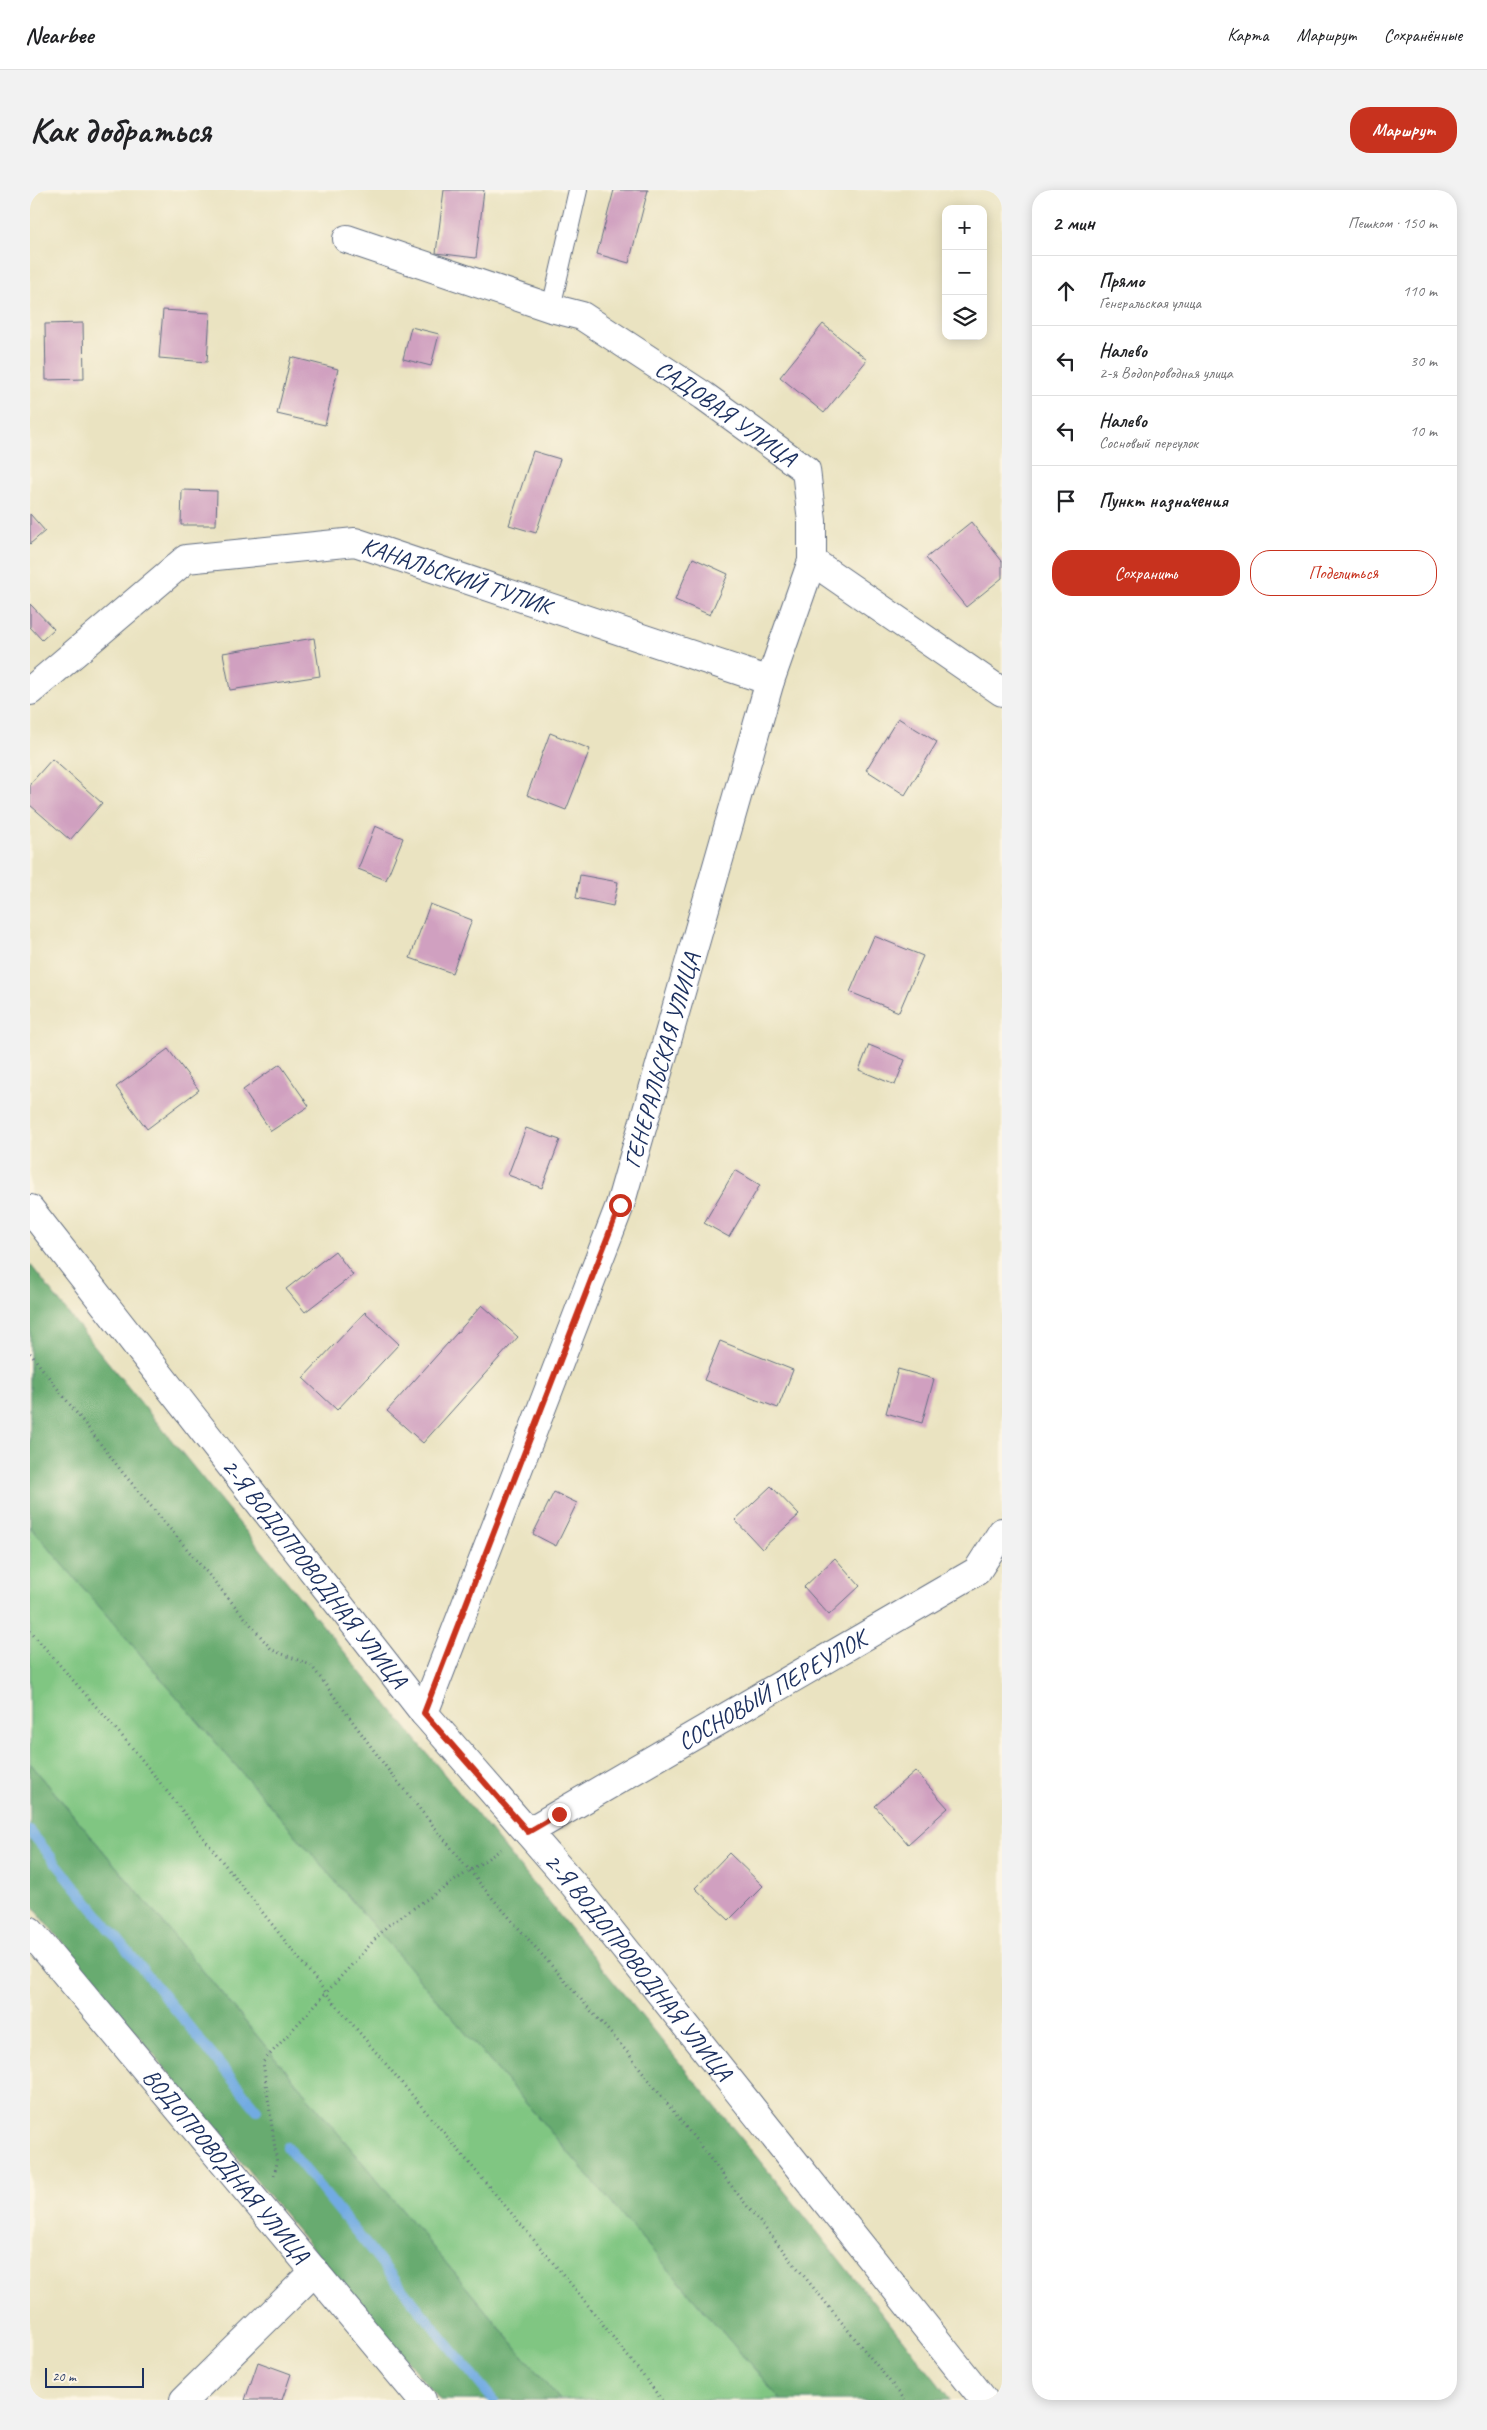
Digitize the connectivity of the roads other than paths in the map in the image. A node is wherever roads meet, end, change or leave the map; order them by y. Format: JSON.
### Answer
{"nodes":[{"id":1,"x":578,"y":190,"type":"edge"},
{"id":2,"x":348,"y":239,"type":"dead end"},
{"id":3,"x":551,"y":308,"type":"junction"},
{"id":4,"x":812,"y":561,"type":"junction"},
{"id":5,"x":770,"y":681,"type":"junction"},
{"id":6,"x":30,"y":691,"type":"edge"},
{"id":7,"x":1002,"y":692,"type":"edge"},
{"id":8,"x":30,"y":1209,"type":"edge"},
{"id":9,"x":1002,"y":1532,"type":"edge"},
{"id":10,"x":424,"y":1713,"type":"junction"},
{"id":11,"x":528,"y":1832,"type":"junction"},
{"id":12,"x":30,"y":1931,"type":"edge"},
{"id":13,"x":314,"y":2271,"type":"junction"},
{"id":14,"x":184,"y":2400,"type":"edge"},
{"id":15,"x":422,"y":2400,"type":"edge"},
{"id":16,"x":984,"y":2400,"type":"edge"}],
"edges":[{"from":1,"to":3,"type":"lane"},
{"from":2,"to":3,"type":"street","name":"САДОВАЯ УЛИЦА"},
{"from":3,"to":4,"type":"street","name":"САДОВАЯ УЛИЦА"},
{"from":4,"to":5,"type":"street","name":"ГЕНЕРАЛЬСКАЯ УЛИЦА"},
{"from":4,"to":7,"type":"street"},
{"from":5,"to":6,"type":"street","name":"КАНАЛЬСКИЙ ТУПИК"},
{"from":5,"to":10,"type":"street","name":"ГЕНЕРАЛЬСКАЯ УЛИЦА"},
{"from":8,"to":10,"type":"street","name":"2-Я ВОДОПРОВОДНАЯ УЛИЦА"},
{"from":9,"to":11,"type":"street","name":"СОСНОВЫЙ ПЕРЕУЛОК"},
{"from":10,"to":11,"type":"street","name":"2-Я ВОДОПРОВОДНАЯ УЛИЦА"},
{"from":11,"to":16,"type":"street","name":"2-Я ВОДОПРОВОДНАЯ УЛИЦА"},
{"from":12,"to":13,"type":"street","name":"ВОДОПРОВОДНАЯ УЛИЦА"},
{"from":13,"to":14,"type":"street"},
{"from":13,"to":15,"type":"street","name":"ВОДОПРОВОДНАЯ УЛИЦА"}]}
